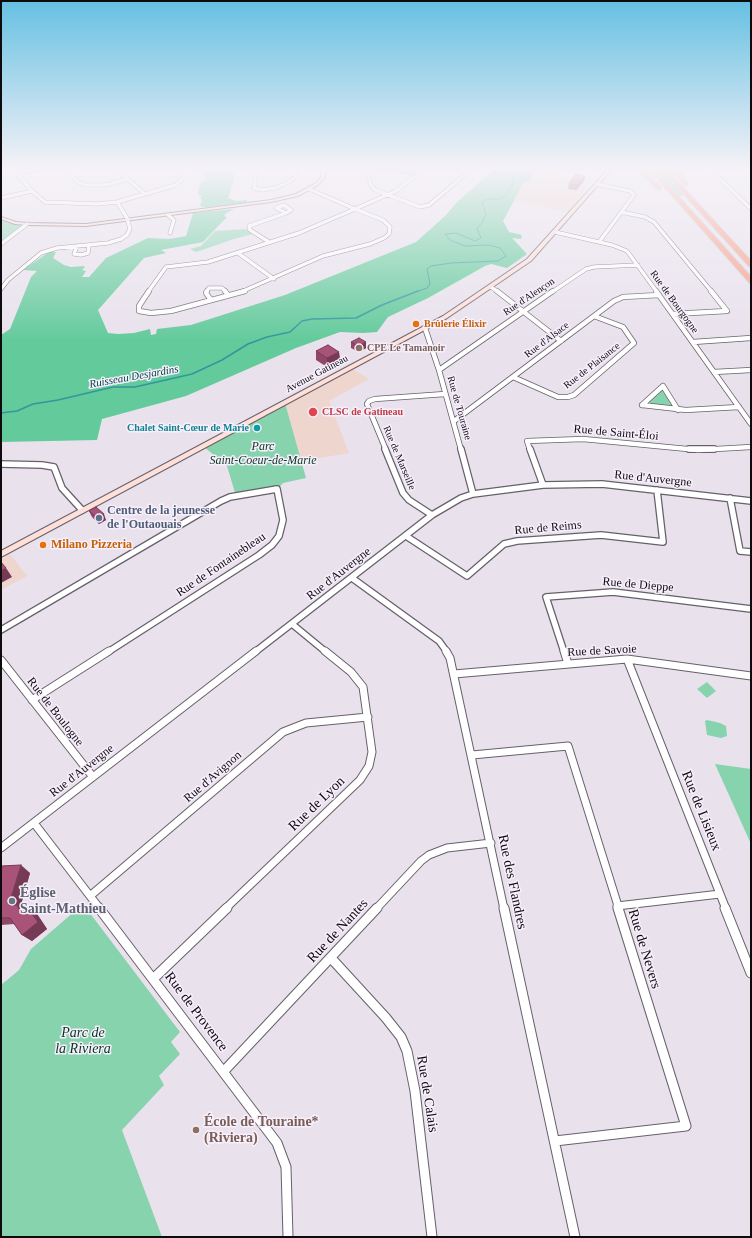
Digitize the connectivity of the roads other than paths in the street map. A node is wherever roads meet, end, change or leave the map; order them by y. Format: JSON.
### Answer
{"nodes":[{"id":1,"x":25,"y":226,"type":"edge"},
{"id":2,"x":129,"y":226,"type":"edge"},
{"id":3,"x":172,"y":226,"type":"edge"},
{"id":4,"x":251,"y":226,"type":"edge"},
{"id":5,"x":316,"y":226,"type":"edge"},
{"id":6,"x":389,"y":226,"type":"edge"},
{"id":7,"x":560,"y":226,"type":"edge"},
{"id":8,"x":611,"y":226,"type":"edge"},
{"id":9,"x":657,"y":226,"type":"edge"},
{"id":10,"x":702,"y":226,"type":"edge"},
{"id":11,"x":715,"y":226,"type":"edge"},
{"id":12,"x":717,"y":226,"type":"edge"},
{"id":13,"x":555,"y":232,"type":"junction"},
{"id":14,"x":170,"y":233,"type":"dead end"},
{"id":15,"x":723,"y":234,"type":"junction"},
{"id":16,"x":269,"y":242,"type":"junction"},
{"id":17,"x":599,"y":242,"type":"junction"},
{"id":18,"x":1,"y":244,"type":"edge"},
{"id":19,"x":89,"y":245,"type":"junction"},
{"id":20,"x":78,"y":246,"type":"junction"},
{"id":21,"x":238,"y":253,"type":"junction"},
{"id":22,"x":751,"y":264,"type":"edge"},
{"id":23,"x":638,"y":265,"type":"junction"},
{"id":24,"x":274,"y":279,"type":"junction"},
{"id":25,"x":751,"y":281,"type":"edge"},
{"id":26,"x":490,"y":287,"type":"junction"},
{"id":27,"x":1,"y":289,"type":"edge"},
{"id":28,"x":228,"y":295,"type":"junction"},
{"id":29,"x":659,"y":295,"type":"junction"},
{"id":30,"x":211,"y":300,"type":"junction"},
{"id":31,"x":522,"y":312,"type":"junction"},
{"id":32,"x":673,"y":314,"type":"junction"},
{"id":33,"x":594,"y":316,"type":"junction"},
{"id":34,"x":425,"y":328,"type":"junction"},
{"id":35,"x":751,"y":338,"type":"edge"},
{"id":36,"x":561,"y":341,"type":"junction"},
{"id":37,"x":693,"y":342,"type":"junction"},
{"id":38,"x":439,"y":370,"type":"junction"},
{"id":39,"x":751,"y":370,"type":"edge"},
{"id":40,"x":714,"y":372,"type":"junction"},
{"id":41,"x":513,"y":377,"type":"junction"},
{"id":42,"x":445,"y":394,"type":"junction"},
{"id":43,"x":739,"y":407,"type":"junction"},
{"id":44,"x":678,"y":410,"type":"junction"},
{"id":45,"x":454,"y":421,"type":"junction"},
{"id":46,"x":751,"y":424,"type":"edge"},
{"id":47,"x":751,"y":447,"type":"edge"},
{"id":48,"x":1,"y":464,"type":"edge"},
{"id":49,"x":543,"y":485,"type":"junction"},
{"id":50,"x":657,"y":490,"type":"junction"},
{"id":51,"x":473,"y":494,"type":"junction"},
{"id":52,"x":730,"y":498,"type":"junction"},
{"id":53,"x":751,"y":501,"type":"edge"},
{"id":54,"x":82,"y":510,"type":"junction"},
{"id":55,"x":432,"y":515,"type":"junction"},
{"id":56,"x":406,"y":536,"type":"junction"},
{"id":57,"x":751,"y":552,"type":"edge"},
{"id":58,"x":1,"y":554,"type":"edge"},
{"id":59,"x":352,"y":578,"type":"junction"},
{"id":60,"x":751,"y":609,"type":"edge"},
{"id":61,"x":292,"y":624,"type":"junction"},
{"id":62,"x":1,"y":630,"type":"edge"},
{"id":63,"x":1,"y":660,"type":"edge"},
{"id":64,"x":627,"y":660,"type":"junction"},
{"id":65,"x":568,"y":664,"type":"junction"},
{"id":66,"x":454,"y":674,"type":"junction"},
{"id":67,"x":751,"y":676,"type":"edge"},
{"id":68,"x":32,"y":700,"type":"junction"},
{"id":69,"x":368,"y":717,"type":"junction"},
{"id":70,"x":472,"y":755,"type":"junction"},
{"id":71,"x":93,"y":777,"type":"junction"},
{"id":72,"x":34,"y":823,"type":"junction"},
{"id":73,"x":491,"y":843,"type":"junction"},
{"id":74,"x":1,"y":848,"type":"edge"},
{"id":75,"x":720,"y":894,"type":"junction"},
{"id":76,"x":90,"y":896,"type":"junction"},
{"id":77,"x":617,"y":906,"type":"junction"},
{"id":78,"x":331,"y":958,"type":"junction"},
{"id":79,"x":751,"y":973,"type":"edge"},
{"id":80,"x":153,"y":979,"type":"junction"},
{"id":81,"x":224,"y":1071,"type":"junction"},
{"id":82,"x":555,"y":1141,"type":"junction"},
{"id":83,"x":288,"y":1237,"type":"edge"},
{"id":84,"x":432,"y":1237,"type":"edge"},
{"id":85,"x":576,"y":1237,"type":"edge"}],
"edges":[{"from":1,"to":18,"type":"street"},
{"from":2,"to":19,"type":"street"},
{"from":3,"to":14,"type":"street"},
{"from":4,"to":16,"type":"street"},
{"from":5,"to":16,"type":"street"},
{"from":6,"to":24,"type":"street"},
{"from":7,"to":13,"type":"street","name":"Avenue Gatineau"},
{"from":8,"to":17,"type":"street"},
{"from":9,"to":32,"type":"street"},
{"from":10,"to":25,"type":"highway"},
{"from":11,"to":15,"type":"highway"},
{"from":12,"to":15,"type":"highway"},
{"from":13,"to":17,"type":"street","name":"Rue de Bourgogne"},
{"from":13,"to":26,"type":"street","name":"Avenue Gatineau"},
{"from":15,"to":22,"type":"highway"},
{"from":16,"to":21,"type":"street"},
{"from":17,"to":23,"type":"street","name":"Rue de Bourgogne"},
{"from":19,"to":20,"type":"street"},
{"from":19,"to":20,"type":"street"},
{"from":20,"to":27,"type":"street"},
{"from":21,"to":24,"type":"street"},
{"from":21,"to":30,"type":"street"},
{"from":23,"to":29,"type":"street","name":"Rue de Bourgogne"},
{"from":23,"to":31,"type":"street","name":"Rue d'Alençon"},
{"from":24,"to":28,"type":"street"},
{"from":26,"to":31,"type":"street"},
{"from":26,"to":34,"type":"street","name":"Avenue Gatineau"},
{"from":28,"to":30,"type":"street"},
{"from":28,"to":30,"type":"street"},
{"from":29,"to":32,"type":"street","name":"Rue de Bourgogne"},
{"from":29,"to":33,"type":"street","name":"Rue d'Alsace"},
{"from":31,"to":36,"type":"street"},
{"from":31,"to":38,"type":"street","name":"Rue d'Alençon"},
{"from":32,"to":37,"type":"street","name":"Rue de Bourgogne"},
{"from":33,"to":36,"type":"street","name":"Rue d'Alsace"},
{"from":33,"to":41,"type":"street","name":"Rue de Plaisance"},
{"from":34,"to":38,"type":"street","name":"Rue de Touraine"},
{"from":34,"to":54,"type":"street","name":"Avenue Gatineau"},
{"from":35,"to":37,"type":"street"},
{"from":36,"to":41,"type":"street","name":"Rue d'Alsace"},
{"from":37,"to":40,"type":"street","name":"Rue de Bourgogne"},
{"from":38,"to":42,"type":"street","name":"Rue de Touraine"},
{"from":39,"to":40,"type":"street"},
{"from":40,"to":43,"type":"street","name":"Rue de Bourgogne"},
{"from":41,"to":45,"type":"street","name":"Rue d'Alsace"},
{"from":42,"to":45,"type":"street","name":"Rue de Touraine"},
{"from":42,"to":55,"type":"street","name":"Rue de Marseille"},
{"from":43,"to":44,"type":"street"},
{"from":43,"to":46,"type":"street","name":"Rue de Bourgogne"},
{"from":44,"to":44,"type":"street"},
{"from":45,"to":51,"type":"street","name":"Rue de Touraine"},
{"from":47,"to":49,"type":"street","name":"Rue de Saint-Éloi"},
{"from":48,"to":54,"type":"street"},
{"from":49,"to":50,"type":"street","name":"Rue d'Auvergne"},
{"from":49,"to":51,"type":"street","name":"Rue d'Auvergne"},
{"from":50,"to":52,"type":"street","name":"Rue d'Auvergne"},
{"from":50,"to":56,"type":"street","name":"Rue de Reims"},
{"from":51,"to":55,"type":"street","name":"Rue d'Auvergne"},
{"from":52,"to":53,"type":"street","name":"Rue d'Auvergne"},
{"from":52,"to":57,"type":"street"},
{"from":54,"to":58,"type":"street","name":"Avenue Gatineau"},
{"from":55,"to":56,"type":"street","name":"Rue d'Auvergne"},
{"from":56,"to":59,"type":"street","name":"Rue d'Auvergne"},
{"from":59,"to":61,"type":"street","name":"Rue d'Auvergne"},
{"from":59,"to":66,"type":"street","name":"Rue des Flandres"},
{"from":60,"to":65,"type":"street","name":"Rue de Dieppe"},
{"from":61,"to":69,"type":"street","name":"Rue de Lyon"},
{"from":61,"to":71,"type":"street","name":"Rue d'Auvergne"},
{"from":62,"to":68,"type":"street","name":"Rue de Fontainebleau"},
{"from":63,"to":68,"type":"street","name":"Rue de Boulogne"},
{"from":64,"to":65,"type":"street","name":"Rue de Savoie"},
{"from":64,"to":67,"type":"street","name":"Rue de Savoie"},
{"from":64,"to":75,"type":"street","name":"Rue de Lisieux"},
{"from":65,"to":66,"type":"street","name":"Rue de Savoie"},
{"from":66,"to":70,"type":"street","name":"Rue des Flandres"},
{"from":68,"to":71,"type":"street","name":"Rue de Boulogne"},
{"from":69,"to":76,"type":"street","name":"Rue d'Avignon"},
{"from":69,"to":80,"type":"street","name":"Rue de Lyon"},
{"from":70,"to":73,"type":"street","name":"Rue des Flandres"},
{"from":70,"to":77,"type":"street","name":"Rue de Nevers"},
{"from":71,"to":72,"type":"street","name":"Rue d'Auvergne"},
{"from":72,"to":74,"type":"street","name":"Rue d'Auvergne"},
{"from":72,"to":76,"type":"street","name":"Rue de Provence"},
{"from":73,"to":78,"type":"street","name":"Rue de Nantes"},
{"from":73,"to":82,"type":"street","name":"Rue des Flandres"},
{"from":75,"to":77,"type":"street"},
{"from":75,"to":79,"type":"street","name":"Rue de Lisieux"},
{"from":76,"to":80,"type":"street","name":"Rue de Provence"},
{"from":77,"to":82,"type":"street","name":"Rue de Nevers"},
{"from":78,"to":81,"type":"street","name":"Rue de Nantes"},
{"from":78,"to":84,"type":"street","name":"Rue de Calais"},
{"from":80,"to":81,"type":"street","name":"Rue de Provence"},
{"from":81,"to":83,"type":"street","name":"Rue de Provence"},
{"from":82,"to":85,"type":"street","name":"Rue des Flandres"}]}
